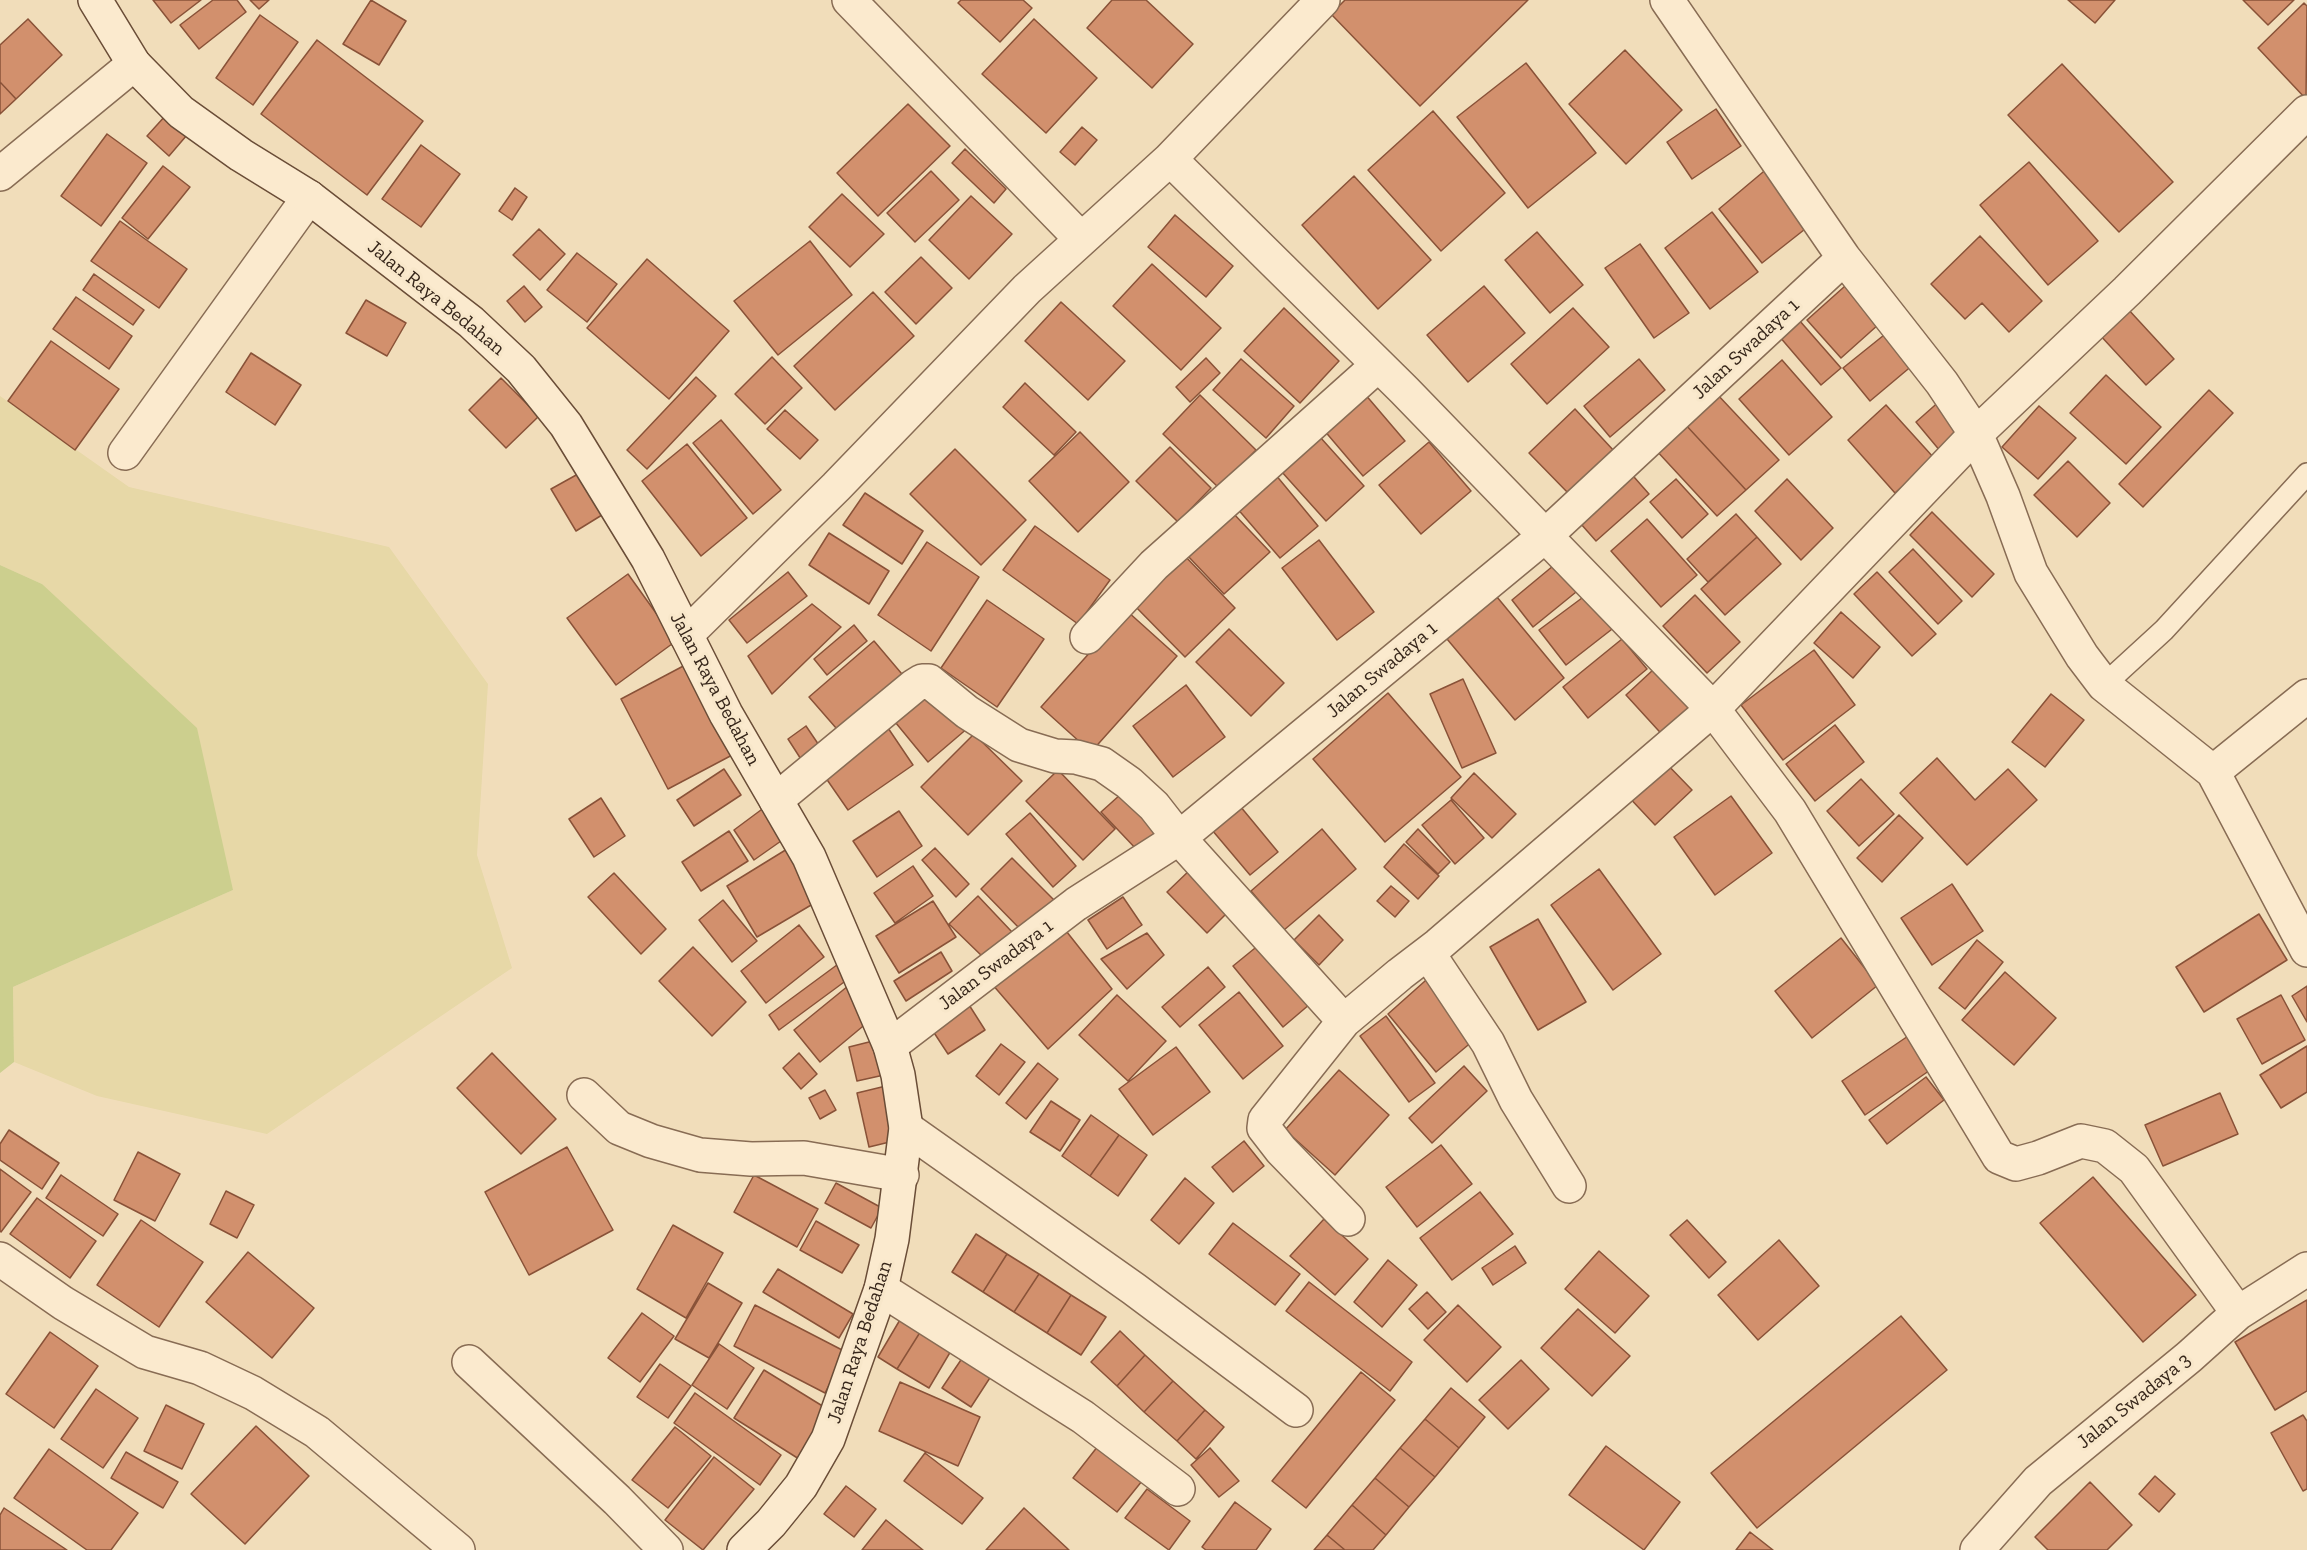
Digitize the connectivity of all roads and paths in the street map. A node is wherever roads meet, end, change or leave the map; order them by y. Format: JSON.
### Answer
{"nodes":[{"id":1,"x":95,"y":0,"type":"edge"},
{"id":2,"x":849,"y":0,"type":"edge"},
{"id":3,"x":1323,"y":0,"type":"edge"},
{"id":4,"x":1667,"y":0,"type":"edge"},
{"id":5,"x":134,"y":64,"type":"junction"},
{"id":6,"x":2307,"y":111,"type":"edge"},
{"id":7,"x":1170,"y":159,"type":"junction"},
{"id":8,"x":0,"y":174,"type":"edge"},
{"id":9,"x":309,"y":197,"type":"junction"},
{"id":10,"x":1081,"y":239,"type":"junction"},
{"id":11,"x":1844,"y":258,"type":"junction"},
{"id":12,"x":1378,"y":365,"type":"junction"},
{"id":13,"x":1976,"y":434,"type":"junction"},
{"id":14,"x":125,"y":453,"type":"dead end"},
{"id":15,"x":2307,"y":474,"type":"edge"},
{"id":16,"x":1546,"y":535,"type":"junction"},
{"id":17,"x":686,"y":635,"type":"junction"},
{"id":18,"x":1087,"y":637,"type":"dead end"},
{"id":19,"x":2104,"y":685,"type":"junction"},
{"id":20,"x":2307,"y":696,"type":"edge"},
{"id":21,"x":1713,"y":710,"type":"junction"},
{"id":22,"x":2213,"y":772,"type":"junction"},
{"id":23,"x":776,"y":800,"type":"junction"},
{"id":24,"x":1179,"y":838,"type":"junction"},
{"id":25,"x":2307,"y":950,"type":"edge"},
{"id":26,"x":1428,"y":953,"type":"junction"},
{"id":27,"x":1344,"y":1021,"type":"junction"},
{"id":28,"x":890,"y":1046,"type":"junction"},
{"id":29,"x":584,"y":1095,"type":"dead end"},
{"id":30,"x":906,"y":1128,"type":"junction"},
{"id":31,"x":902,"y":1175,"type":"junction"},
{"id":32,"x":1569,"y":1186,"type":"dead end"},
{"id":33,"x":1348,"y":1220,"type":"dead end"},
{"id":34,"x":0,"y":1259,"type":"edge"},
{"id":35,"x":2307,"y":1269,"type":"edge"},
{"id":36,"x":881,"y":1289,"type":"junction"},
{"id":37,"x":2238,"y":1313,"type":"junction"},
{"id":38,"x":469,"y":1362,"type":"dead end"},
{"id":39,"x":1296,"y":1410,"type":"dead end"},
{"id":40,"x":1178,"y":1489,"type":"dead end"},
{"id":41,"x":458,"y":1550,"type":"edge"},
{"id":42,"x":666,"y":1550,"type":"edge"},
{"id":43,"x":744,"y":1550,"type":"edge"},
{"id":44,"x":1977,"y":1550,"type":"edge"}],
"edges":[{"from":1,"to":5,"type":"street","name":"Jalan Raya Bedahan"},
{"from":2,"to":10,"type":"street"},
{"from":3,"to":7,"type":"street"},
{"from":4,"to":11,"type":"street"},
{"from":5,"to":8,"type":"street"},
{"from":5,"to":9,"type":"street","name":"Jalan Raya Bedahan"},
{"from":6,"to":13,"type":"street"},
{"from":7,"to":10,"type":"street"},
{"from":7,"to":12,"type":"street"},
{"from":9,"to":14,"type":"street"},
{"from":9,"to":17,"type":"street","name":"Jalan Raya Bedahan"},
{"from":10,"to":17,"type":"street"},
{"from":11,"to":13,"type":"street"},
{"from":11,"to":16,"type":"street","name":"Jalan Swadaya 1"},
{"from":12,"to":16,"type":"street"},
{"from":12,"to":18,"type":"street"},
{"from":13,"to":19,"type":"street"},
{"from":13,"to":21,"type":"street"},
{"from":15,"to":19,"type":"lane"},
{"from":16,"to":21,"type":"street"},
{"from":16,"to":24,"type":"street","name":"Jalan Swadaya 1"},
{"from":17,"to":23,"type":"street","name":"Jalan Raya Bedahan"},
{"from":19,"to":22,"type":"street"},
{"from":20,"to":22,"type":"street"},
{"from":21,"to":26,"type":"street"},
{"from":21,"to":37,"type":"street"},
{"from":22,"to":25,"type":"street"},
{"from":23,"to":24,"type":"street"},
{"from":23,"to":28,"type":"street","name":"Jalan Raya Bedahan"},
{"from":24,"to":27,"type":"street"},
{"from":24,"to":28,"type":"street","name":"Jalan Swadaya 1"},
{"from":26,"to":27,"type":"street"},
{"from":26,"to":32,"type":"street"},
{"from":27,"to":33,"type":"street"},
{"from":28,"to":30,"type":"street","name":"Jalan Raya Bedahan"},
{"from":29,"to":31,"type":"street"},
{"from":30,"to":31,"type":"street","name":"Jalan Raya Bedahan"},
{"from":30,"to":39,"type":"street"},
{"from":31,"to":36,"type":"street","name":"Jalan Raya Bedahan"},
{"from":34,"to":41,"type":"street"},
{"from":35,"to":37,"type":"street","name":"Jalan Swadaya 3"},
{"from":36,"to":40,"type":"street"},
{"from":36,"to":43,"type":"street","name":"Jalan Raya Bedahan"},
{"from":37,"to":44,"type":"street","name":"Jalan Swadaya 3"},
{"from":38,"to":42,"type":"street"}]}
